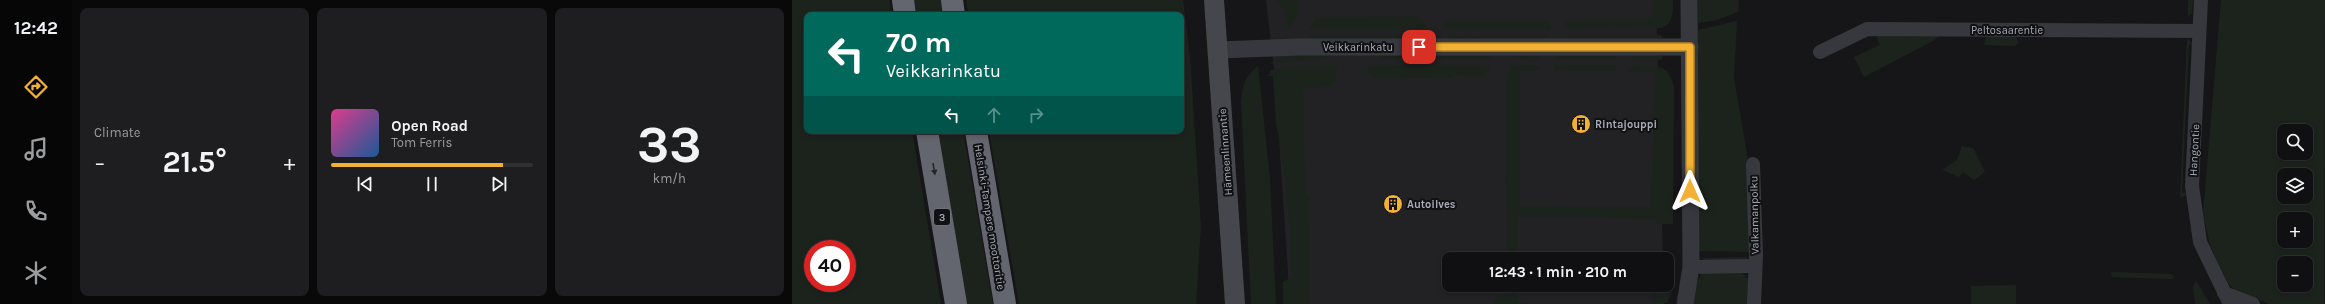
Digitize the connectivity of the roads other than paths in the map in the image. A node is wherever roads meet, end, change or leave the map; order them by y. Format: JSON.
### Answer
{"nodes":[{"id":1,"x":903,"y":0,"type":"edge"},
{"id":2,"x":952,"y":0,"type":"edge"},
{"id":3,"x":1214,"y":0,"type":"edge"},
{"id":4,"x":1690,"y":0,"type":"edge"},
{"id":5,"x":2201,"y":0,"type":"edge"},
{"id":6,"x":905,"y":12,"type":"edge"},
{"id":7,"x":954,"y":12,"type":"edge"},
{"id":8,"x":2199,"y":31,"type":"junction"},
{"id":9,"x":1690,"y":47,"type":"junction"},
{"id":10,"x":1218,"y":50,"type":"junction"},
{"id":11,"x":1820,"y":52,"type":"dead end"},
{"id":12,"x":928,"y":134,"type":"edge"},
{"id":13,"x":977,"y":134,"type":"edge"},
{"id":14,"x":1753,"y":164,"type":"dead end"},
{"id":15,"x":1754,"y":266,"type":"junction"},
{"id":16,"x":1691,"y":267,"type":"junction"},
{"id":17,"x":2227,"y":299,"type":"edge"},
{"id":18,"x":956,"y":304,"type":"edge"},
{"id":19,"x":1005,"y":304,"type":"edge"},
{"id":20,"x":1235,"y":304,"type":"edge"},
{"id":21,"x":1685,"y":304,"type":"edge"},
{"id":22,"x":1754,"y":304,"type":"edge"},
{"id":23,"x":2253,"y":304,"type":"edge"}],
"edges":[{"from":1,"to":6,"type":"highway"},
{"from":2,"to":7,"type":"highway"},
{"from":3,"to":10,"type":"main road","name":"Hämeenlinnantie"},
{"from":4,"to":9,"type":"street"},
{"from":5,"to":8,"type":"street","name":"Hangontie"},
{"from":8,"to":11,"type":"street","name":"Peltosaarentie"},
{"from":8,"to":17,"type":"street","name":"Hangontie"},
{"from":9,"to":10,"type":"street","name":"Veikkarinkatu"},
{"from":9,"to":16,"type":"street"},
{"from":10,"to":20,"type":"main road","name":"Hämeenlinnantie"},
{"from":12,"to":18,"type":"highway","number":"3","one_way":true},
{"from":13,"to":19,"type":"highway","name":"Helsinki-Tampere moottoritie"},
{"from":14,"to":15,"type":"street","name":"Valkamanpolku"},
{"from":15,"to":16,"type":"street","name":"Valkamanpolku"},
{"from":15,"to":22,"type":"street","name":"Valkamanpolku"},
{"from":16,"to":21,"type":"street"},
{"from":17,"to":23,"type":"street","name":"Hangontie"}]}
